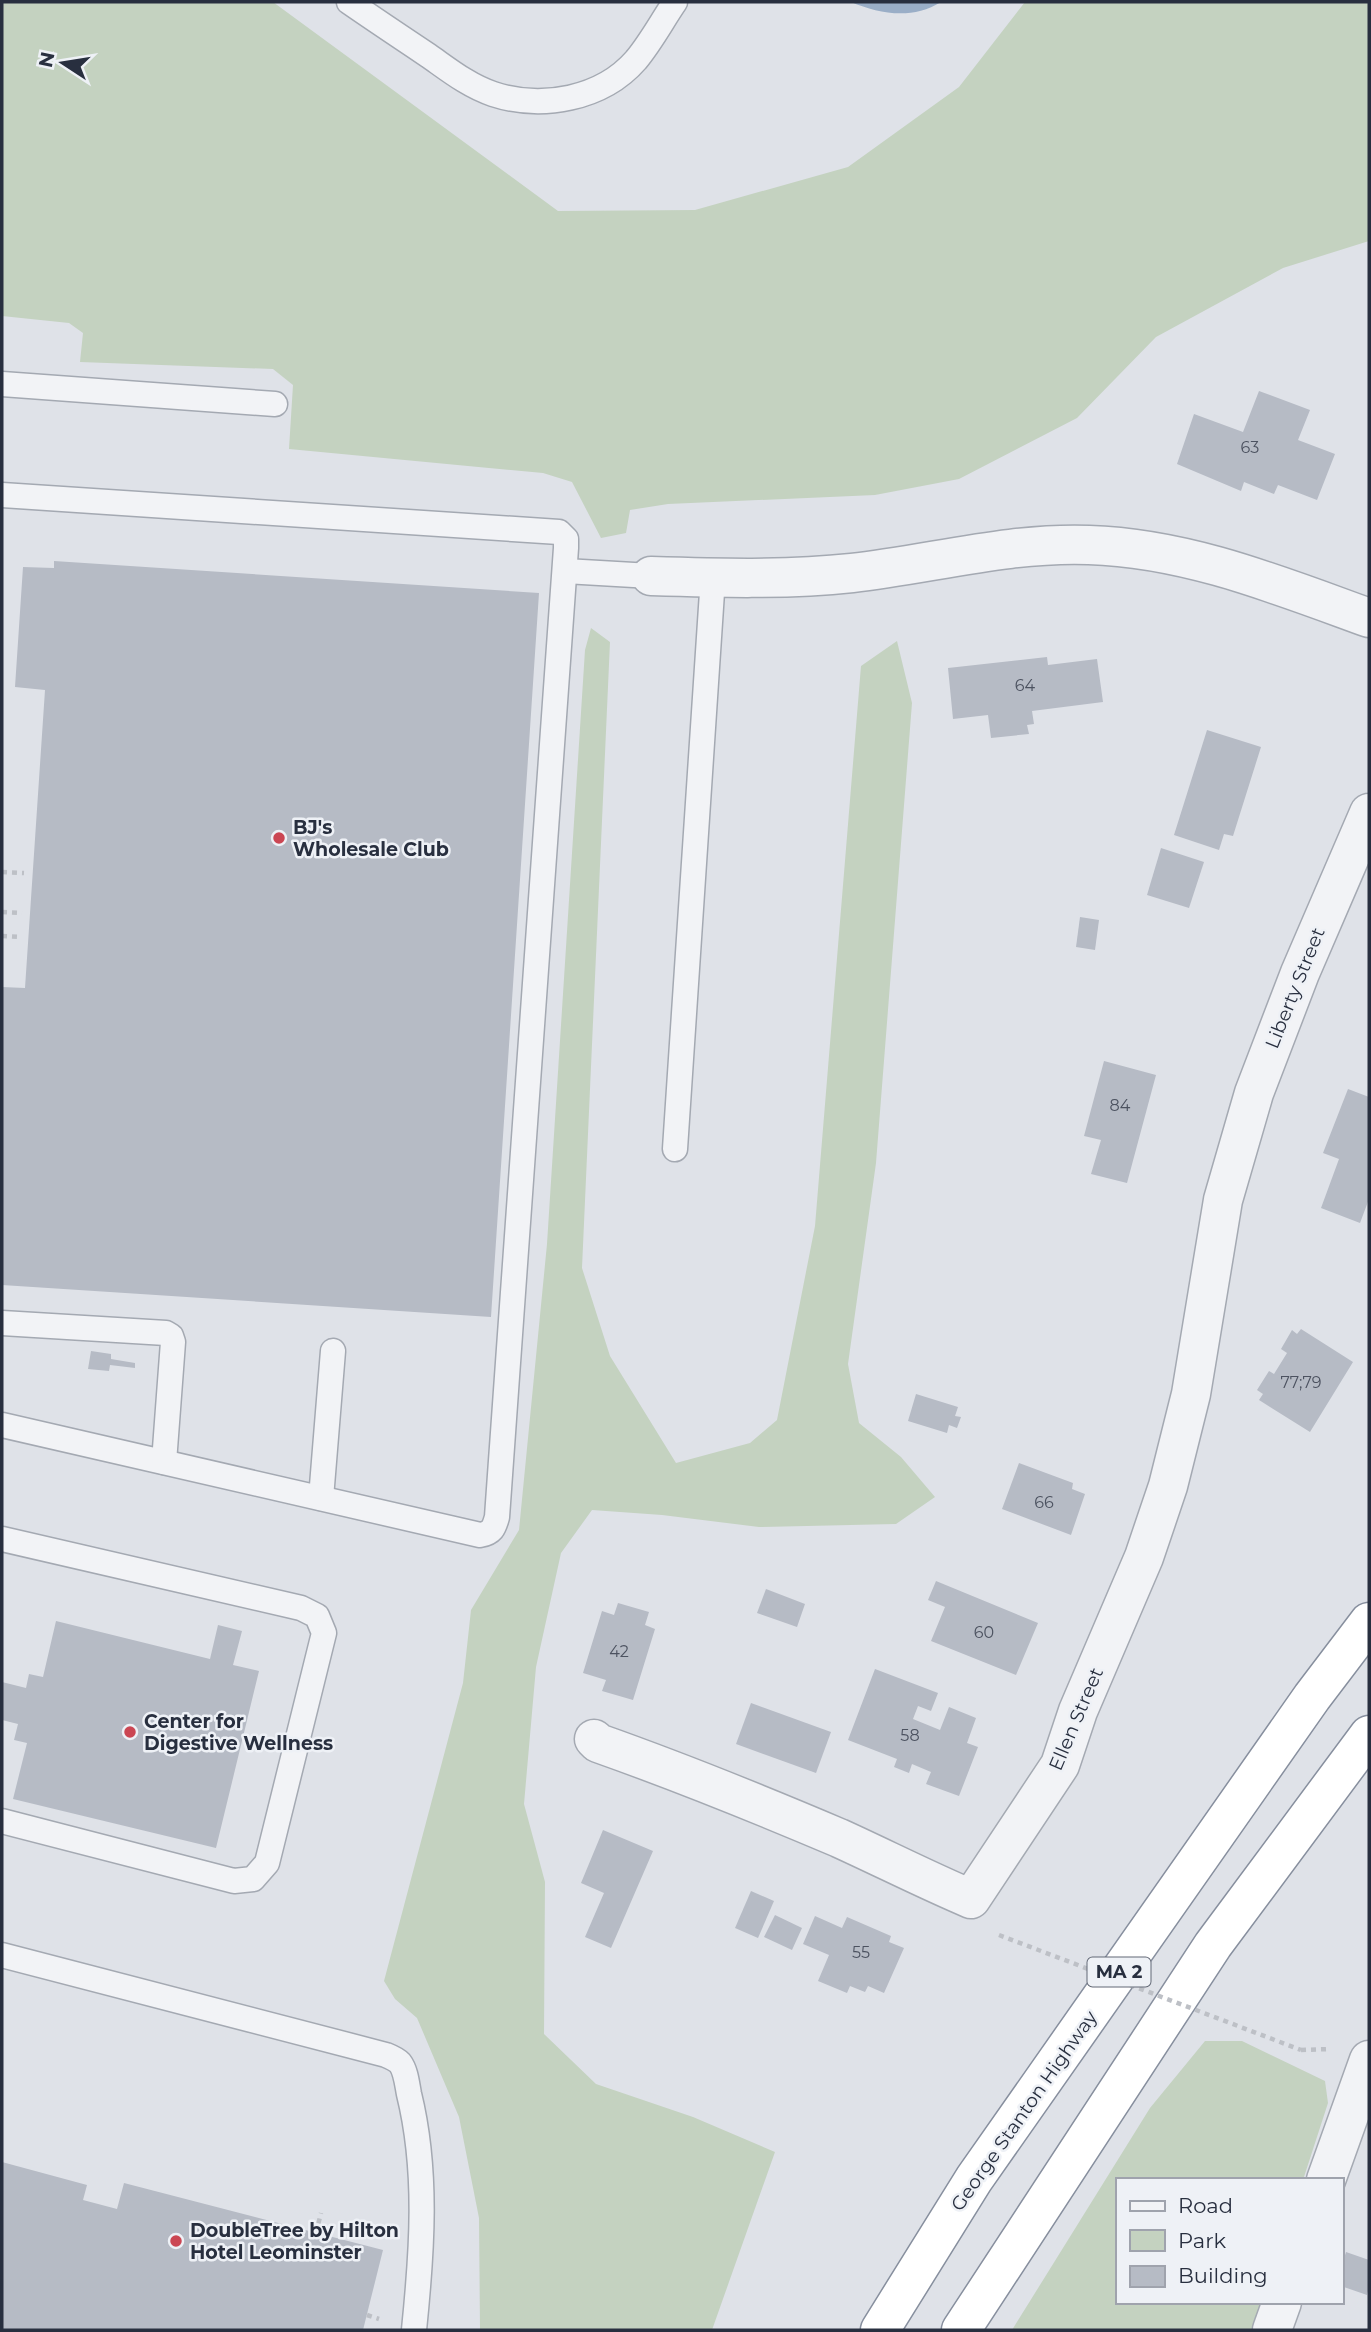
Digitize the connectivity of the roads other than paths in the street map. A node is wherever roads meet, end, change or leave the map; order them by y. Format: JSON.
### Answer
{"nodes":[{"id":1,"x":349,"y":2,"type":"edge"},
{"id":2,"x":675,"y":2,"type":"edge"},
{"id":3,"x":2,"y":384,"type":"edge"},
{"id":4,"x":275,"y":404,"type":"dead end"},
{"id":5,"x":2,"y":495,"type":"edge"},
{"id":6,"x":565,"y":571,"type":"junction"},
{"id":7,"x":651,"y":576,"type":"joint"},
{"id":8,"x":713,"y":578,"type":"junction"},
{"id":9,"x":1369,"y":618,"type":"edge"},
{"id":10,"x":1369,"y":813,"type":"edge"},
{"id":11,"x":675,"y":1149,"type":"dead end"},
{"id":12,"x":1233,"y":1168,"type":"joint"},
{"id":13,"x":2,"y":1323,"type":"edge"},
{"id":14,"x":334,"y":1351,"type":"dead end"},
{"id":15,"x":2,"y":1424,"type":"edge"},
{"id":16,"x":164,"y":1462,"type":"junction"},
{"id":17,"x":321,"y":1498,"type":"junction"},
{"id":18,"x":2,"y":1539,"type":"edge"},
{"id":19,"x":1369,"y":1622,"type":"edge"},
{"id":20,"x":1369,"y":1735,"type":"edge"},
{"id":21,"x":594,"y":1740,"type":"dead end"},
{"id":22,"x":2,"y":1821,"type":"edge"},
{"id":23,"x":2,"y":1955,"type":"edge"},
{"id":24,"x":1369,"y":2060,"type":"edge"},
{"id":25,"x":1327,"y":2178,"type":"edge"},
{"id":26,"x":1281,"y":2304,"type":"edge"},
{"id":27,"x":414,"y":2330,"type":"edge"},
{"id":28,"x":880,"y":2330,"type":"edge"},
{"id":29,"x":961,"y":2330,"type":"edge"},
{"id":30,"x":1272,"y":2330,"type":"edge"}],
"edges":[{"from":1,"to":2,"type":"lane"},
{"from":3,"to":4,"type":"lane"},
{"from":5,"to":6,"type":"lane"},
{"from":6,"to":7,"type":"lane"},
{"from":6,"to":17,"type":"lane"},
{"from":7,"to":8,"type":"street"},
{"from":8,"to":9,"type":"street"},
{"from":8,"to":11,"type":"lane"},
{"from":10,"to":12,"type":"street","name":"Liberty Street"},
{"from":12,"to":21,"type":"street","name":"Ellen Street"},
{"from":13,"to":16,"type":"lane"},
{"from":14,"to":17,"type":"lane"},
{"from":15,"to":16,"type":"lane"},
{"from":16,"to":17,"type":"lane"},
{"from":18,"to":22,"type":"lane"},
{"from":19,"to":28,"type":"highway","name":"George Stanton Highway","number":"MA 2"},
{"from":20,"to":29,"type":"highway"},
{"from":23,"to":27,"type":"lane"},
{"from":24,"to":25,"type":"street"},
{"from":26,"to":30,"type":"street"}]}
